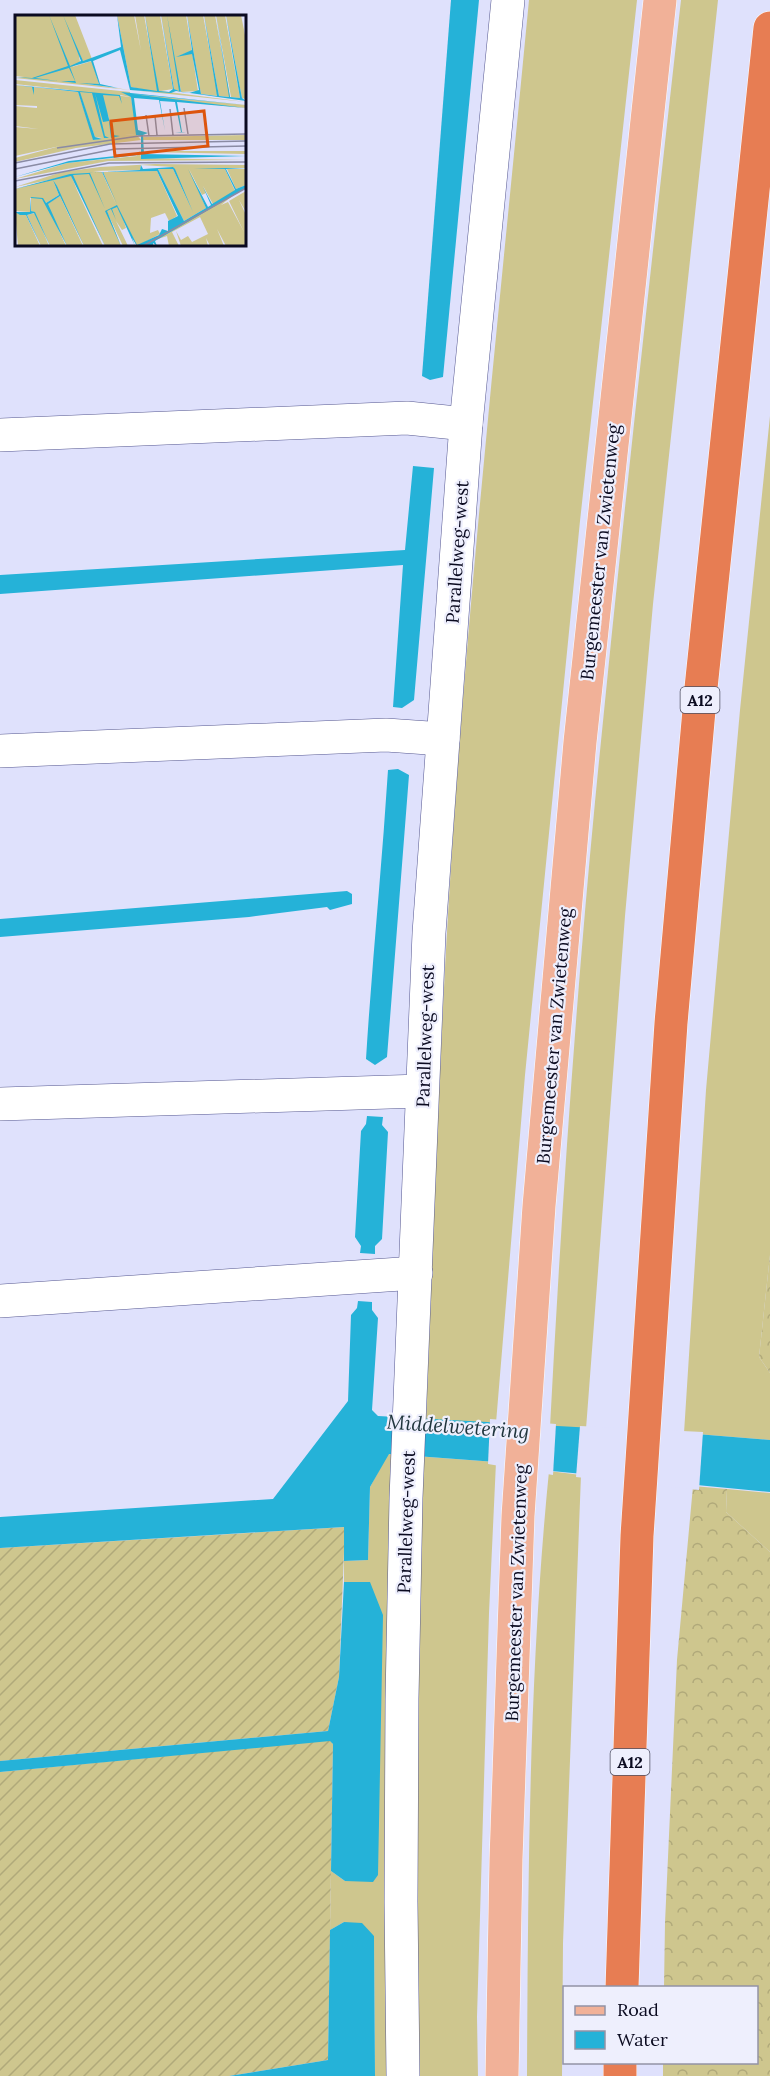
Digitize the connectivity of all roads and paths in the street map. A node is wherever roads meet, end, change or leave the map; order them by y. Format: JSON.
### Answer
{"nodes":[{"id":1,"x":508,"y":0,"type":"edge"},
{"id":2,"x":660,"y":0,"type":"edge"},
{"id":3,"x":770,"y":28,"type":"edge"},
{"id":4,"x":466,"y":423,"type":"junction"},
{"id":5,"x":0,"y":435,"type":"edge"},
{"id":6,"x":443,"y":739,"type":"junction"},
{"id":7,"x":0,"y":751,"type":"edge"},
{"id":8,"x":422,"y":1091,"type":"junction"},
{"id":9,"x":0,"y":1104,"type":"edge"},
{"id":10,"x":416,"y":1273,"type":"junction"},
{"id":11,"x":0,"y":1301,"type":"edge"},
{"id":12,"x":622,"y":1986,"type":"edge"},
{"id":13,"x":403,"y":2076,"type":"edge"},
{"id":14,"x":502,"y":2076,"type":"edge"}],
"edges":[{"from":1,"to":4,"type":"street","name":"Parallelweg-west"},
{"from":2,"to":14,"type":"main road","name":"Burgemeester van Zwietenweg"},
{"from":3,"to":12,"type":"highway","number":"A12"},
{"from":4,"to":5,"type":"street"},
{"from":4,"to":6,"type":"street","name":"Parallelweg-west"},
{"from":6,"to":7,"type":"street"},
{"from":6,"to":8,"type":"street","name":"Parallelweg-west"},
{"from":8,"to":9,"type":"street"},
{"from":8,"to":10,"type":"street","name":"Parallelweg-west"},
{"from":10,"to":11,"type":"street"},
{"from":10,"to":13,"type":"street","name":"Parallelweg-west"}]}
